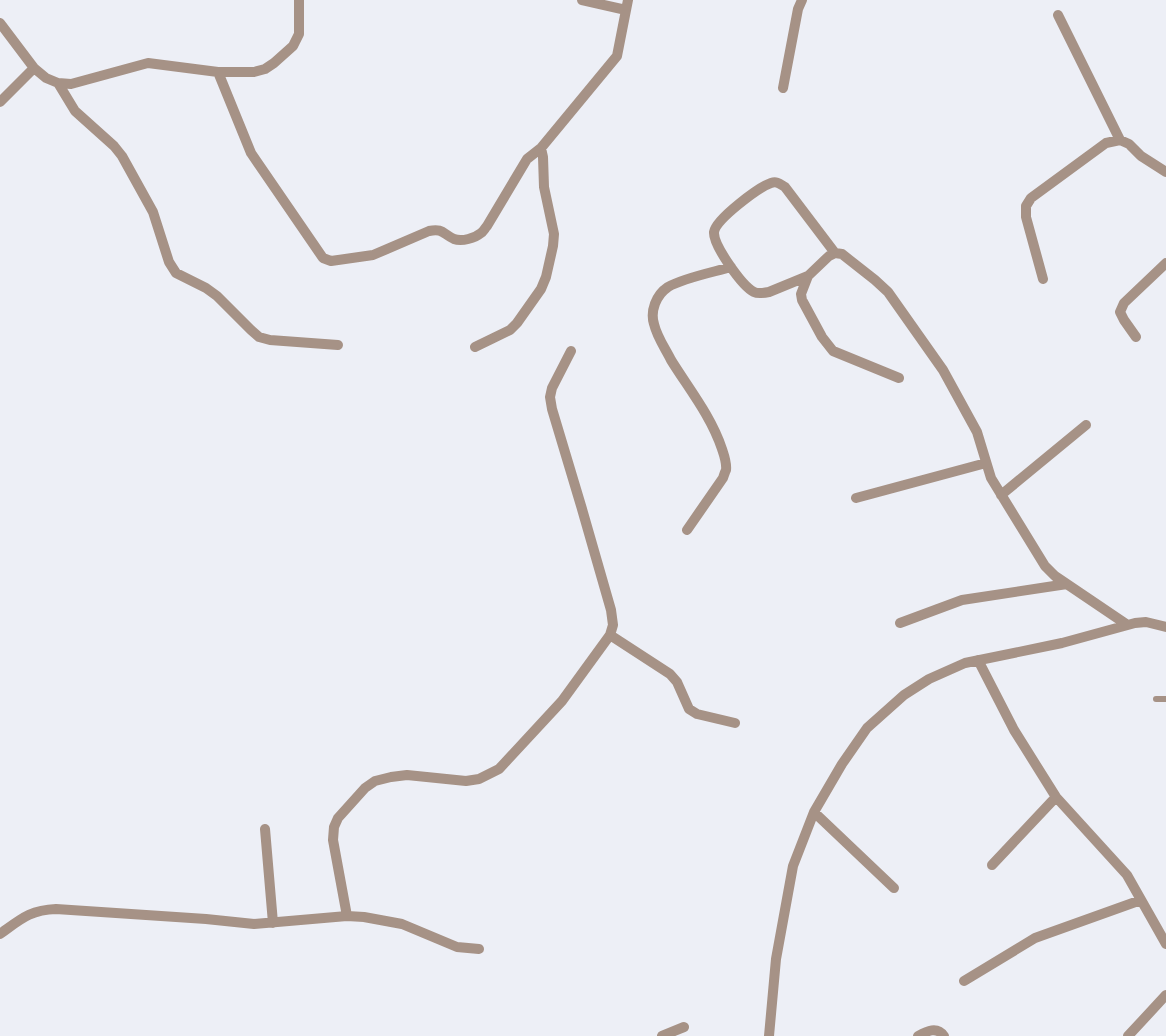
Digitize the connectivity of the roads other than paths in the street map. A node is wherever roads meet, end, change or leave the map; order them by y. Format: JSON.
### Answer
{"nodes":[{"id":1,"x":299,"y":0,"type":"edge"},
{"id":2,"x":582,"y":0,"type":"edge"},
{"id":3,"x":628,"y":0,"type":"edge"},
{"id":4,"x":802,"y":0,"type":"edge"},
{"id":5,"x":626,"y":10,"type":"junction"},
{"id":6,"x":1058,"y":14,"type":"dead end"},
{"id":7,"x":0,"y":23,"type":"edge"},
{"id":8,"x":34,"y":68,"type":"junction"},
{"id":9,"x":218,"y":72,"type":"junction"},
{"id":10,"x":58,"y":83,"type":"junction"},
{"id":11,"x":783,"y":88,"type":"dead end"},
{"id":12,"x":0,"y":102,"type":"edge"},
{"id":13,"x":1120,"y":140,"type":"junction"},
{"id":14,"x":541,"y":148,"type":"junction"},
{"id":15,"x":1166,"y":172,"type":"edge"},
{"id":16,"x":836,"y":253,"type":"junction"},
{"id":17,"x":1166,"y":263,"type":"edge"},
{"id":18,"x":732,"y":267,"type":"junction"},
{"id":19,"x":808,"y":276,"type":"junction"},
{"id":20,"x":1044,"y":279,"type":"dead end"},
{"id":21,"x":1136,"y":337,"type":"dead end"},
{"id":22,"x":338,"y":345,"type":"dead end"},
{"id":23,"x":475,"y":347,"type":"dead end"},
{"id":24,"x":571,"y":351,"type":"dead end"},
{"id":25,"x":899,"y":378,"type":"dead end"},
{"id":26,"x":1086,"y":425,"type":"dead end"},
{"id":27,"x":986,"y":463,"type":"junction"},
{"id":28,"x":1001,"y":495,"type":"junction"},
{"id":29,"x":856,"y":498,"type":"dead end"},
{"id":30,"x":687,"y":530,"type":"dead end"},
{"id":31,"x":1067,"y":584,"type":"junction"},
{"id":32,"x":900,"y":623,"type":"dead end"},
{"id":33,"x":1126,"y":624,"type":"junction"},
{"id":34,"x":1166,"y":627,"type":"edge"},
{"id":35,"x":610,"y":635,"type":"junction"},
{"id":36,"x":978,"y":660,"type":"junction"},
{"id":37,"x":1156,"y":699,"type":"dead end"},
{"id":38,"x":1166,"y":699,"type":"edge"},
{"id":39,"x":735,"y":723,"type":"dead end"},
{"id":40,"x":1056,"y":797,"type":"junction"},
{"id":41,"x":814,"y":812,"type":"junction"},
{"id":42,"x":265,"y":829,"type":"dead end"},
{"id":43,"x":992,"y":866,"type":"dead end"},
{"id":44,"x":894,"y":888,"type":"dead end"},
{"id":45,"x":1141,"y":900,"type":"junction"},
{"id":46,"x":347,"y":916,"type":"junction"},
{"id":47,"x":272,"y":923,"type":"junction"},
{"id":48,"x":0,"y":934,"type":"edge"},
{"id":49,"x":1166,"y":944,"type":"edge"},
{"id":50,"x":479,"y":949,"type":"dead end"},
{"id":51,"x":964,"y":981,"type":"dead end"},
{"id":52,"x":1166,"y":995,"type":"edge"},
{"id":53,"x":684,"y":1027,"type":"dead end"},
{"id":54,"x":662,"y":1036,"type":"edge"},
{"id":55,"x":768,"y":1036,"type":"edge"},
{"id":56,"x":918,"y":1036,"type":"edge"},
{"id":57,"x":944,"y":1036,"type":"edge"},
{"id":58,"x":1128,"y":1036,"type":"edge"}],
"edges":[{"from":1,"to":9,"type":"street"},
{"from":2,"to":5,"type":"street"},
{"from":3,"to":5,"type":"street"},
{"from":4,"to":11,"type":"street"},
{"from":5,"to":14,"type":"street"},
{"from":6,"to":13,"type":"street"},
{"from":7,"to":8,"type":"street"},
{"from":8,"to":10,"type":"street"},
{"from":8,"to":12,"type":"street"},
{"from":9,"to":10,"type":"street"},
{"from":9,"to":14,"type":"street"},
{"from":10,"to":22,"type":"street"},
{"from":13,"to":15,"type":"street"},
{"from":13,"to":20,"type":"street"},
{"from":14,"to":23,"type":"street"},
{"from":16,"to":18,"type":"street"},
{"from":16,"to":19,"type":"street"},
{"from":16,"to":27,"type":"street"},
{"from":17,"to":21,"type":"street"},
{"from":18,"to":19,"type":"street"},
{"from":18,"to":30,"type":"street"},
{"from":19,"to":25,"type":"street"},
{"from":24,"to":35,"type":"street"},
{"from":26,"to":28,"type":"street"},
{"from":27,"to":28,"type":"street"},
{"from":27,"to":29,"type":"street"},
{"from":28,"to":31,"type":"street"},
{"from":31,"to":32,"type":"street"},
{"from":31,"to":33,"type":"street"},
{"from":33,"to":34,"type":"street"},
{"from":33,"to":36,"type":"street"},
{"from":35,"to":39,"type":"street"},
{"from":35,"to":46,"type":"street"},
{"from":36,"to":40,"type":"street"},
{"from":36,"to":41,"type":"street"},
{"from":37,"to":38,"type":"lane"},
{"from":40,"to":43,"type":"street"},
{"from":40,"to":45,"type":"street"},
{"from":41,"to":44,"type":"street"},
{"from":41,"to":55,"type":"street"},
{"from":42,"to":47,"type":"street"},
{"from":45,"to":49,"type":"street"},
{"from":45,"to":51,"type":"street"},
{"from":46,"to":47,"type":"street"},
{"from":46,"to":50,"type":"street"},
{"from":47,"to":48,"type":"street"},
{"from":52,"to":58,"type":"street"},
{"from":53,"to":54,"type":"street"},
{"from":56,"to":57,"type":"street"}]}
